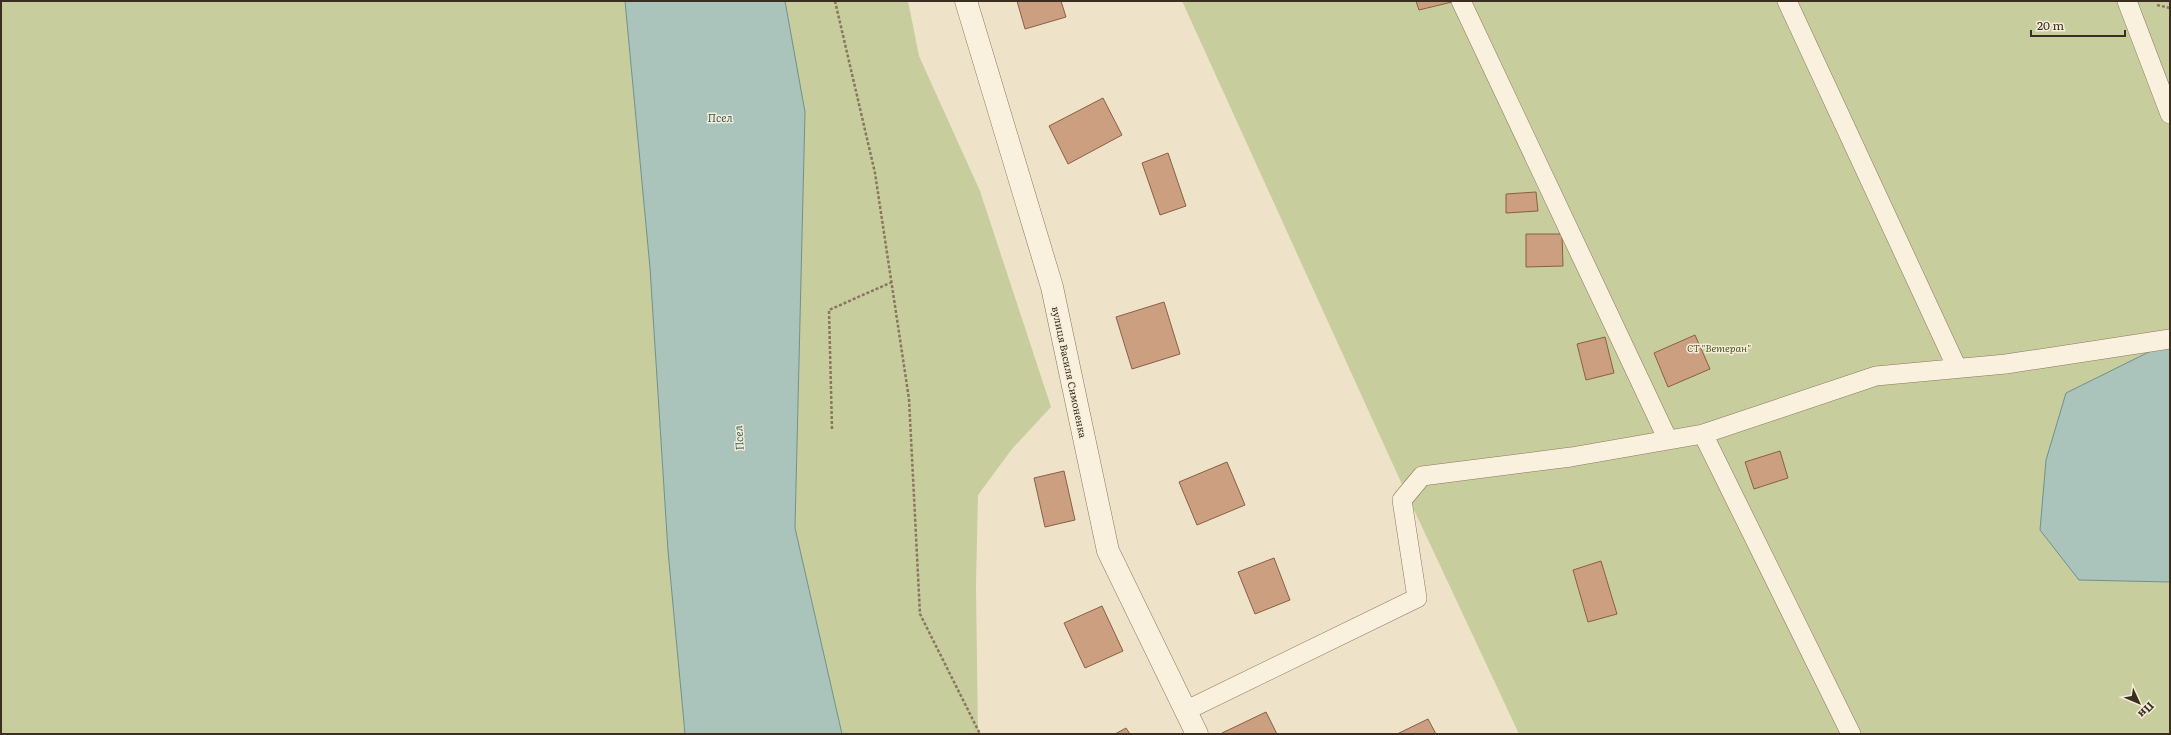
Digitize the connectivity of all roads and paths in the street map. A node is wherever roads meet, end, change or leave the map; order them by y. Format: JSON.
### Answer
{"nodes":[{"id":1,"x":834,"y":1,"type":"edge"},
{"id":2,"x":966,"y":1,"type":"edge"},
{"id":3,"x":1461,"y":1,"type":"edge"},
{"id":4,"x":1787,"y":1,"type":"edge"},
{"id":5,"x":2127,"y":1,"type":"edge"},
{"id":6,"x":2170,"y":114,"type":"edge"},
{"id":7,"x":892,"y":282,"type":"junction"},
{"id":8,"x":2170,"y":339,"type":"edge"},
{"id":9,"x":1957,"y":368,"type":"junction"},
{"id":10,"x":832,"y":429,"type":"dead end"},
{"id":11,"x":1703,"y":434,"type":"junction"},
{"id":12,"x":1668,"y":440,"type":"junction"},
{"id":13,"x":1185,"y":712,"type":"junction"},
{"id":14,"x":980,"y":734,"type":"edge"},
{"id":15,"x":1197,"y":734,"type":"edge"},
{"id":16,"x":1851,"y":734,"type":"edge"}],
"edges":[{"from":1,"to":7,"type":"path"},
{"from":2,"to":13,"type":"street","name":"вулиця Василя Симоненка"},
{"from":3,"to":12,"type":"lane"},
{"from":4,"to":9,"type":"lane"},
{"from":5,"to":6,"type":"lane"},
{"from":7,"to":10,"type":"path"},
{"from":7,"to":14,"type":"path"},
{"from":8,"to":9,"type":"lane"},
{"from":9,"to":11,"type":"lane"},
{"from":11,"to":12,"type":"lane"},
{"from":11,"to":16,"type":"lane"},
{"from":12,"to":13,"type":"lane"},
{"from":13,"to":15,"type":"street","name":"вулиця Василя Симоненка"}]}
